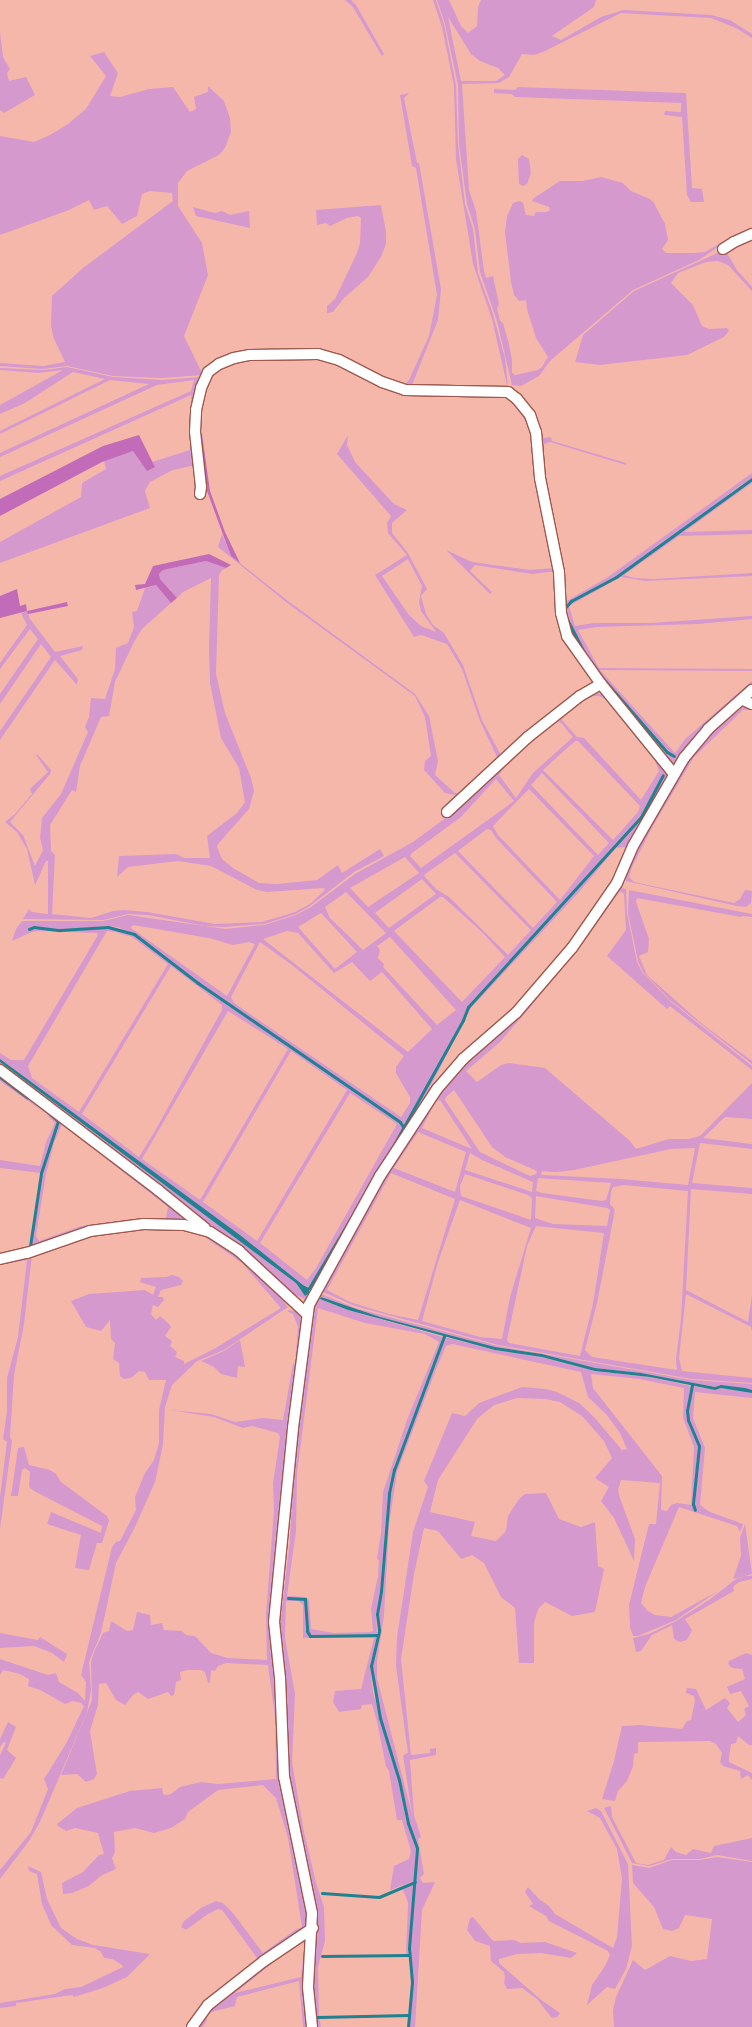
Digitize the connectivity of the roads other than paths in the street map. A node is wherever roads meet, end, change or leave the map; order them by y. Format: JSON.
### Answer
{"nodes":[{"id":1,"x":752,"y":234,"type":"edge"},
{"id":2,"x":723,"y":249,"type":"dead end"},
{"id":3,"x":200,"y":494,"type":"dead end"},
{"id":4,"x":601,"y":684,"type":"junction"},
{"id":5,"x":752,"y":690,"type":"edge"},
{"id":6,"x":747,"y":702,"type":"edge"},
{"id":7,"x":674,"y":774,"type":"junction"},
{"id":8,"x":447,"y":812,"type":"dead end"},
{"id":9,"x":0,"y":1070,"type":"edge"},
{"id":10,"x":210,"y":1232,"type":"junction"},
{"id":11,"x":0,"y":1259,"type":"edge"},
{"id":12,"x":307,"y":1314,"type":"junction"},
{"id":13,"x":312,"y":1928,"type":"junction"},
{"id":14,"x":192,"y":2027,"type":"edge"},
{"id":15,"x":312,"y":2027,"type":"edge"}],
"edges":[{"from":1,"to":2,"type":"street"},
{"from":3,"to":4,"type":"street"},
{"from":4,"to":7,"type":"street"},
{"from":4,"to":8,"type":"street"},
{"from":5,"to":6,"type":"street"},
{"from":6,"to":7,"type":"street"},
{"from":7,"to":12,"type":"street"},
{"from":9,"to":10,"type":"street"},
{"from":10,"to":11,"type":"street"},
{"from":10,"to":12,"type":"street"},
{"from":12,"to":13,"type":"street"},
{"from":13,"to":14,"type":"street"},
{"from":13,"to":15,"type":"street"}]}
